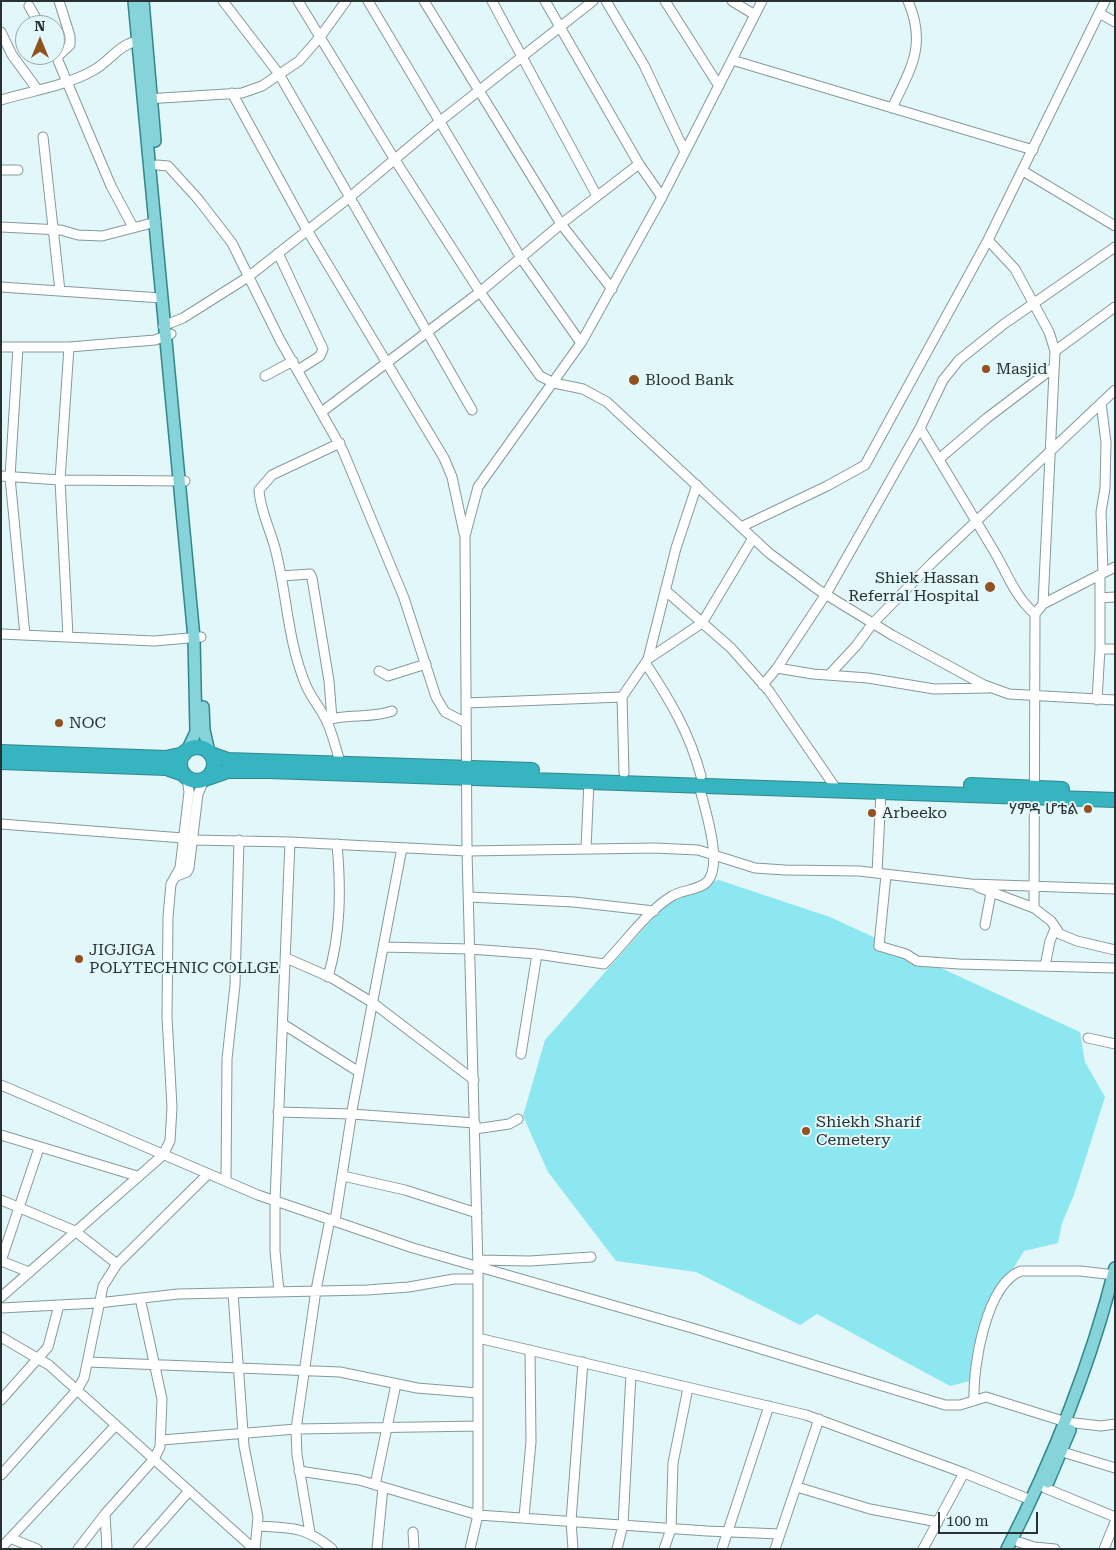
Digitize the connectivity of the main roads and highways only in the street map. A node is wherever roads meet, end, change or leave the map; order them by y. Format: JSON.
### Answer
{"nodes":[{"id":1,"x":134,"y":1,"type":"edge"},
{"id":2,"x":143,"y":1,"type":"edge"},
{"id":3,"x":147,"y":99,"type":"junction"},
{"id":4,"x":167,"y":329,"type":"junction"},
{"id":5,"x":198,"y":638,"type":"junction"},
{"id":6,"x":1,"y":752,"type":"edge"},
{"id":7,"x":186,"y":752,"type":"junction"},
{"id":8,"x":210,"y":753,"type":"junction"},
{"id":9,"x":1,"y":762,"type":"edge"},
{"id":10,"x":467,"y":773,"type":"junction"},
{"id":11,"x":185,"y":776,"type":"junction"},
{"id":12,"x":206,"y":779,"type":"junction"},
{"id":13,"x":700,"y":781,"type":"junction"},
{"id":14,"x":834,"y":785,"type":"junction"},
{"id":15,"x":1115,"y":791,"type":"edge"},
{"id":16,"x":1035,"y":792,"type":"junction"},
{"id":17,"x":1115,"y":800,"type":"edge"},
{"id":18,"x":1114,"y":1273,"type":"edge"},
{"id":19,"x":1115,"y":1299,"type":"edge"},
{"id":20,"x":1070,"y":1422,"type":"junction"},
{"id":21,"x":1058,"y":1451,"type":"junction"},
{"id":22,"x":1017,"y":1545,"type":"edge"},
{"id":23,"x":1007,"y":1549,"type":"edge"}],
"edges":[{"from":1,"to":3,"type":"main road"},
{"from":2,"to":3,"type":"main road"},
{"from":3,"to":4,"type":"main road"},
{"from":3,"to":4,"type":"main road"},
{"from":4,"to":5,"type":"main road"},
{"from":5,"to":7,"type":"main road"},
{"from":5,"to":8,"type":"main road"},
{"from":6,"to":7,"type":"highway"},
{"from":7,"to":8,"type":"highway"},
{"from":7,"to":11,"type":"highway"},
{"from":8,"to":10,"type":"highway"},
{"from":8,"to":12,"type":"highway"},
{"from":9,"to":11,"type":"highway"},
{"from":10,"to":12,"type":"highway"},
{"from":10,"to":13,"type":"highway"},
{"from":10,"to":13,"type":"highway"},
{"from":11,"to":12,"type":"highway"},
{"from":13,"to":14,"type":"highway"},
{"from":14,"to":16,"type":"highway"},
{"from":14,"to":16,"type":"highway"},
{"from":15,"to":16,"type":"highway"},
{"from":16,"to":17,"type":"highway"},
{"from":18,"to":20,"type":"main road"},
{"from":19,"to":20,"type":"main road"},
{"from":20,"to":21,"type":"main road"},
{"from":21,"to":22,"type":"main road"},
{"from":21,"to":23,"type":"main road"}]}
